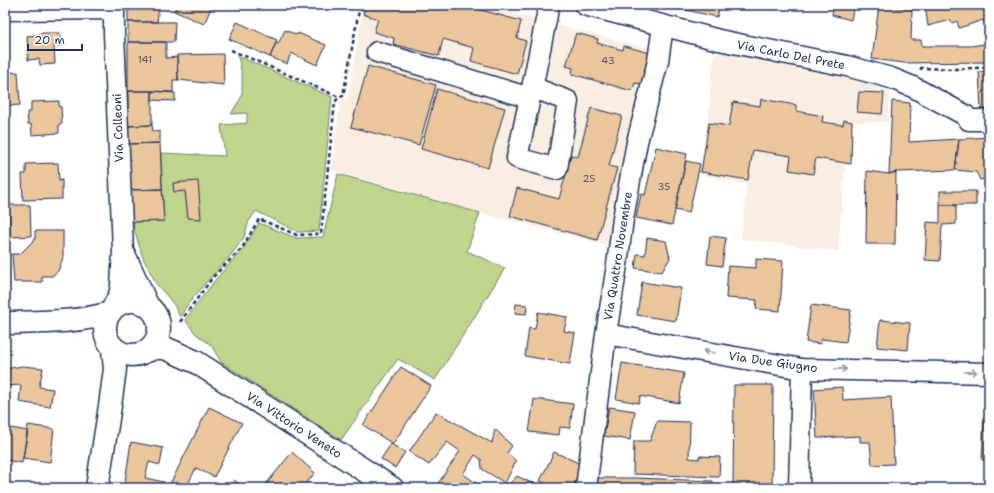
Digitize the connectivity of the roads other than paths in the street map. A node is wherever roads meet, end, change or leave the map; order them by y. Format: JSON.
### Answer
{"nodes":[{"id":1,"x":549,"y":5,"type":"edge"},
{"id":2,"x":585,"y":5,"type":"edge"},
{"id":3,"x":114,"y":7,"type":"edge"},
{"id":4,"x":5,"y":10,"type":"edge"},
{"id":5,"x":663,"y":26,"type":"junction"},
{"id":6,"x":378,"y":52,"type":"dead end"},
{"id":7,"x":989,"y":120,"type":"edge"},
{"id":8,"x":123,"y":251,"type":"junction"},
{"id":9,"x":110,"y":312,"type":"junction"},
{"id":10,"x":154,"y":318,"type":"junction"},
{"id":11,"x":60,"y":321,"type":"junction"},
{"id":12,"x":5,"y":323,"type":"edge"},
{"id":13,"x":606,"y":334,"type":"junction"},
{"id":14,"x":112,"y":347,"type":"junction"},
{"id":15,"x":144,"y":352,"type":"junction"},
{"id":16,"x":196,"y":362,"type":"junction"},
{"id":17,"x":802,"y":369,"type":"junction"},
{"id":18,"x":989,"y":373,"type":"edge"},
{"id":19,"x":110,"y":406,"type":"junction"},
{"id":20,"x":97,"y":488,"type":"edge"},
{"id":21,"x":392,"y":488,"type":"edge"},
{"id":22,"x":586,"y":488,"type":"edge"},
{"id":23,"x":799,"y":488,"type":"edge"}],
"edges":[{"from":1,"to":6,"type":"street"},
{"from":2,"to":5,"type":"street","name":"Via Carlo Del Prete"},
{"from":3,"to":4,"type":"street"},
{"from":3,"to":8,"type":"street","name":"Via Colleoni"},
{"from":5,"to":7,"type":"street","name":"Via Carlo Del Prete"},
{"from":5,"to":13,"type":"street","name":"Via Quattro Novembre"},
{"from":8,"to":9,"type":"street","name":"Via Colleoni"},
{"from":8,"to":10,"type":"street","name":"Via Colleoni"},
{"from":9,"to":10,"type":"main road"},
{"from":9,"to":11,"type":"main road"},
{"from":9,"to":14,"type":"main road"},
{"from":10,"to":15,"type":"main road"},
{"from":10,"to":16,"type":"main road","name":"Via Vittorio Veneto"},
{"from":11,"to":12,"type":"main road"},
{"from":11,"to":14,"type":"main road"},
{"from":17,"to":13,"type":"street","name":"Via Due Giugno","one_way":true},
{"from":13,"to":22,"type":"street","name":"Via Quattro Novembre"},
{"from":14,"to":15,"type":"main road"},
{"from":14,"to":19,"type":"main road"},
{"from":15,"to":16,"type":"main road","name":"Via Vittorio Veneto"},
{"from":15,"to":19,"type":"main road"},
{"from":16,"to":21,"type":"main road","name":"Via Vittorio Veneto"},
{"from":17,"to":18,"type":"street","name":"Via Due Giugno","one_way":true},
{"from":17,"to":23,"type":"street"},
{"from":19,"to":20,"type":"main road"}]}
